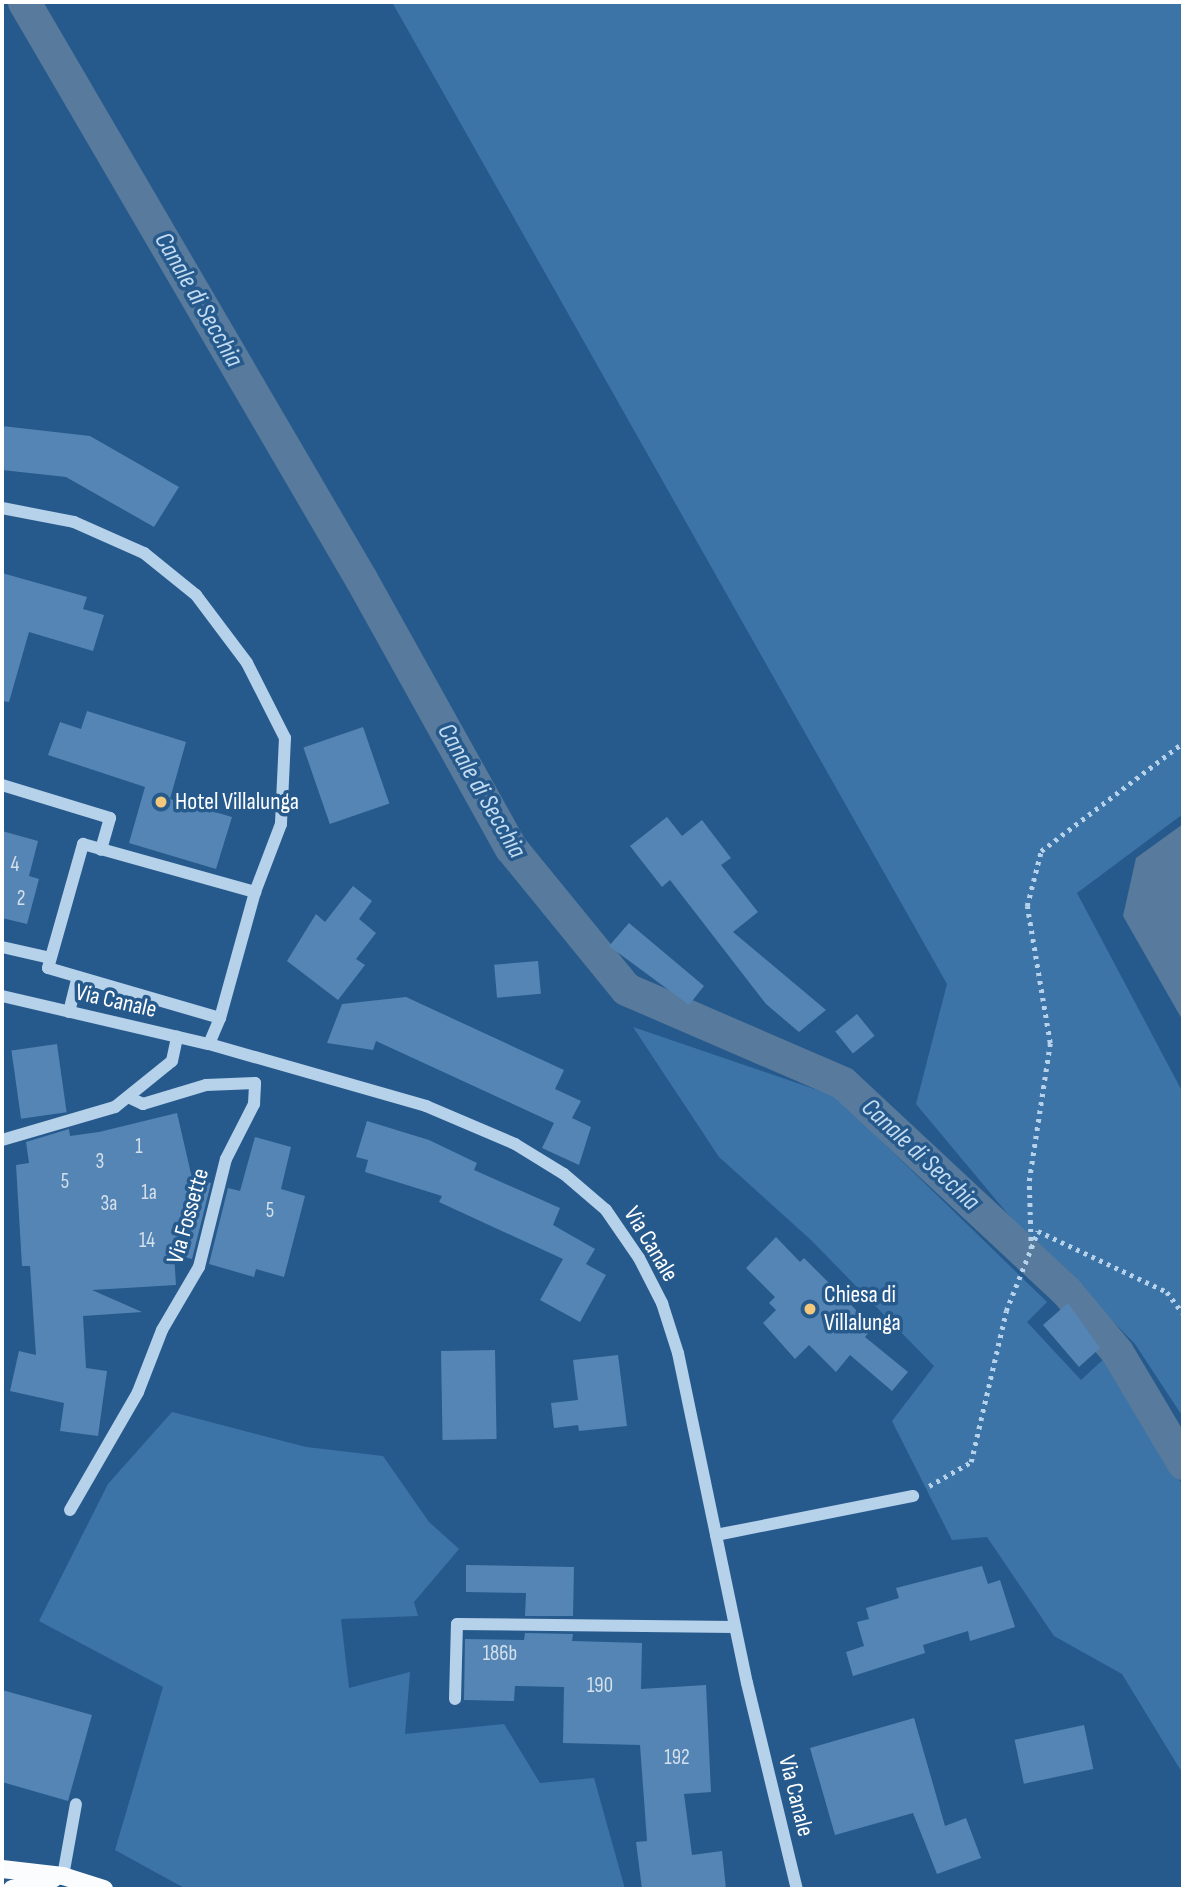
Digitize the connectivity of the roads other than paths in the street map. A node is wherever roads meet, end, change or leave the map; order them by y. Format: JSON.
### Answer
{"nodes":[{"id":1,"x":2,"y":508,"type":"edge"},
{"id":2,"x":2,"y":785,"type":"edge"},
{"id":3,"x":101,"y":850,"type":"junction"},
{"id":4,"x":255,"y":892,"type":"junction"},
{"id":5,"x":2,"y":947,"type":"edge"},
{"id":6,"x":50,"y":958,"type":"junction"},
{"id":7,"x":78,"y":977,"type":"junction"},
{"id":8,"x":2,"y":996,"type":"edge"},
{"id":9,"x":69,"y":1012,"type":"junction"},
{"id":10,"x":220,"y":1018,"type":"junction"},
{"id":11,"x":177,"y":1037,"type":"junction"},
{"id":12,"x":209,"y":1044,"type":"junction"},
{"id":13,"x":130,"y":1098,"type":"junction"},
{"id":14,"x":2,"y":1140,"type":"edge"},
{"id":15,"x":913,"y":1496,"type":"road end"},
{"id":16,"x":71,"y":1510,"type":"dead end"},
{"id":17,"x":716,"y":1535,"type":"junction"},
{"id":18,"x":735,"y":1627,"type":"junction"},
{"id":19,"x":455,"y":1699,"type":"dead end"},
{"id":20,"x":76,"y":1804,"type":"dead end"},
{"id":21,"x":2,"y":1869,"type":"edge"},
{"id":22,"x":63,"y":1876,"type":"junction"},
{"id":23,"x":12,"y":1889,"type":"edge"},
{"id":24,"x":104,"y":1889,"type":"edge"},
{"id":25,"x":797,"y":1889,"type":"edge"}],
"edges":[{"from":1,"to":4,"type":"street"},
{"from":2,"to":3,"type":"street"},
{"from":3,"to":4,"type":"street"},
{"from":3,"to":6,"type":"street"},
{"from":4,"to":10,"type":"street"},
{"from":5,"to":6,"type":"street","name":"Via Canale"},
{"from":6,"to":7,"type":"street"},
{"from":7,"to":9,"type":"street"},
{"from":7,"to":10,"type":"street"},
{"from":8,"to":9,"type":"street","name":"Via Canale"},
{"from":9,"to":11,"type":"street","name":"Via Canale"},
{"from":10,"to":12,"type":"street"},
{"from":11,"to":12,"type":"street","name":"Via Canale"},
{"from":11,"to":13,"type":"street"},
{"from":12,"to":17,"type":"street","name":"Via Canale"},
{"from":13,"to":14,"type":"street"},
{"from":13,"to":16,"type":"street","name":"Via Fossette"},
{"from":15,"to":17,"type":"street"},
{"from":17,"to":18,"type":"street","name":"Via Canale"},
{"from":18,"to":19,"type":"street"},
{"from":18,"to":25,"type":"street","name":"Via Canale"},
{"from":20,"to":22,"type":"street"},
{"from":21,"to":22,"type":"main road"},
{"from":22,"to":23,"type":"main road"},
{"from":22,"to":24,"type":"main road"}]}
